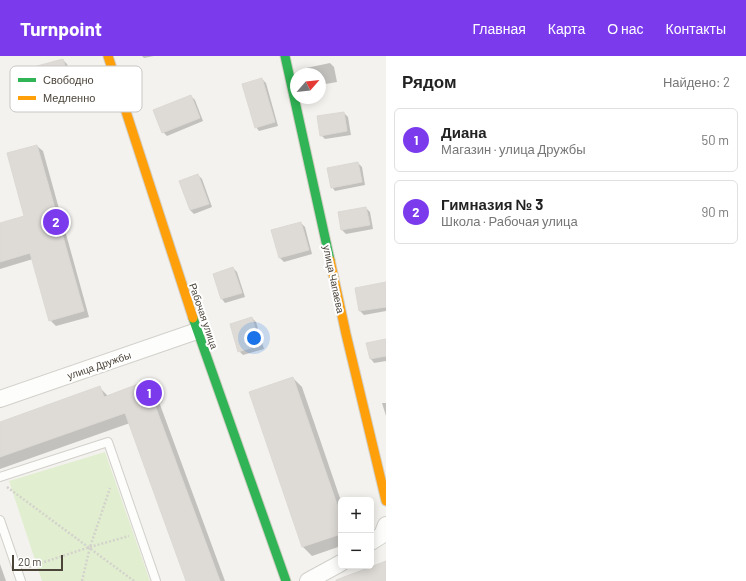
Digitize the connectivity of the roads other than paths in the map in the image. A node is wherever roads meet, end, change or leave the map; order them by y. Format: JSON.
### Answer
{"nodes":[{"id":1,"x":108,"y":56,"type":"edge"},
{"id":2,"x":285,"y":56,"type":"edge"},
{"id":3,"x":111,"y":66,"type":"edge"},
{"id":4,"x":126,"y":112,"type":"edge"},
{"id":5,"x":197,"y":331,"type":"junction"},
{"id":6,"x":0,"y":399,"type":"edge"},
{"id":7,"x":0,"y":477,"type":"edge"},
{"id":8,"x":386,"y":501,"type":"edge"},
{"id":9,"x":0,"y":520,"type":"edge"},
{"id":10,"x":386,"y":525,"type":"edge"},
{"id":11,"x":374,"y":540,"type":"edge"},
{"id":12,"x":338,"y":565,"type":"edge"},
{"id":13,"x":21,"y":581,"type":"edge"},
{"id":14,"x":156,"y":581,"type":"edge"},
{"id":15,"x":286,"y":581,"type":"edge"},
{"id":16,"x":308,"y":581,"type":"edge"}],
"edges":[{"from":1,"to":3,"type":"street","name":"Рабочая улица"},
{"from":2,"to":8,"type":"street","name":"улица Чапаева"},
{"from":4,"to":5,"type":"street","name":"Рабочая улица"},
{"from":5,"to":6,"type":"street","name":"улица Дружбы"},
{"from":5,"to":15,"type":"street","name":"Рабочая улица"},
{"from":7,"to":14,"type":"lane"},
{"from":9,"to":13,"type":"lane"},
{"from":10,"to":11,"type":"street"},
{"from":12,"to":16,"type":"street"}]}
